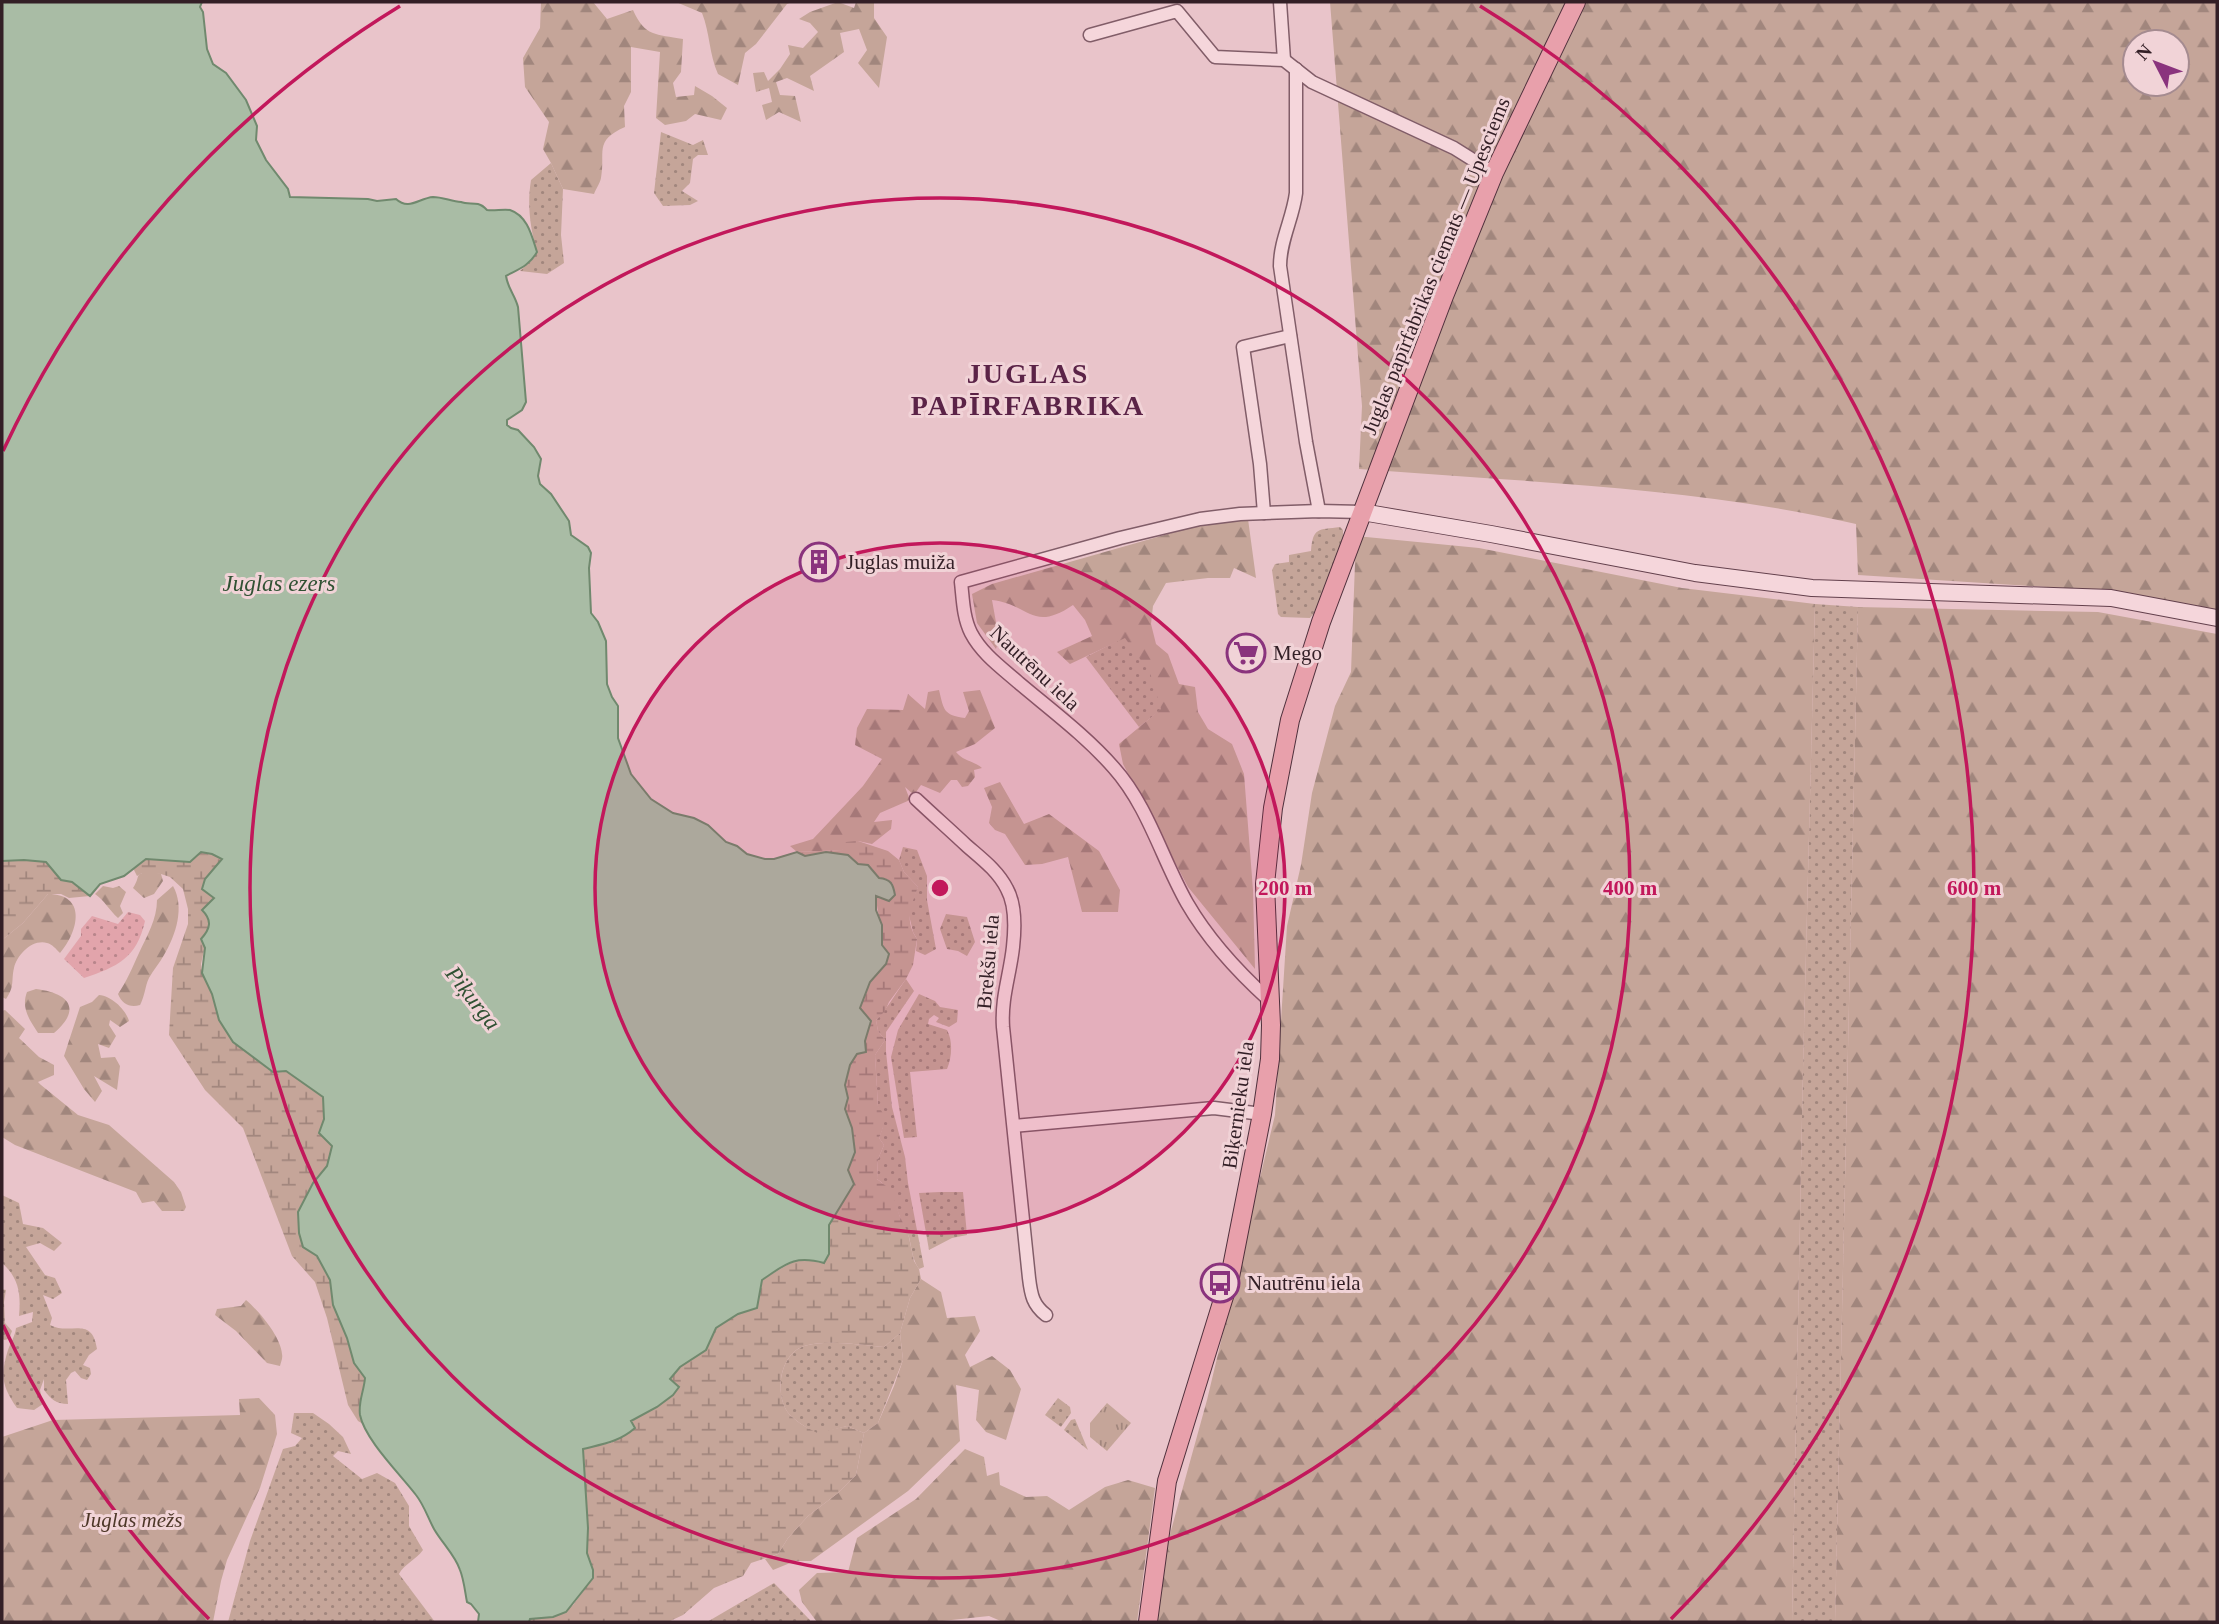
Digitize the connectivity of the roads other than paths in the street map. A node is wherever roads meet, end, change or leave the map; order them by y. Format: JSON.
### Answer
{"nodes":[{"id":1,"x":1280,"y":2,"type":"edge"},
{"id":2,"x":1576,"y":2,"type":"edge"},
{"id":3,"x":1090,"y":35,"type":"dead end"},
{"id":4,"x":1284,"y":60,"type":"junction"},
{"id":5,"x":1296,"y":69,"type":"junction"},
{"id":6,"x":1494,"y":173,"type":"junction"},
{"id":7,"x":1290,"y":336,"type":"junction"},
{"id":8,"x":1319,"y":511,"type":"junction"},
{"id":9,"x":1362,"y":512,"type":"junction"},
{"id":10,"x":1264,"y":513,"type":"junction"},
{"id":11,"x":2217,"y":618,"type":"edge"},
{"id":12,"x":916,"y":799,"type":"dead end"},
{"id":13,"x":1269,"y":1000,"type":"junction"},
{"id":14,"x":1262,"y":1114,"type":"junction"},
{"id":15,"x":1014,"y":1126,"type":"junction"},
{"id":16,"x":1046,"y":1315,"type":"dead end"},
{"id":17,"x":1148,"y":1622,"type":"edge"}],
"edges":[{"from":1,"to":4,"type":"street"},
{"from":2,"to":6,"type":"main road","name":"Juglas papīrfabrikas ciemats — Upesciems"},
{"from":3,"to":4,"type":"street"},
{"from":4,"to":5,"type":"street"},
{"from":5,"to":6,"type":"street"},
{"from":5,"to":7,"type":"street"},
{"from":6,"to":9,"type":"main road","name":"Juglas papīrfabrikas ciemats — Upesciems"},
{"from":7,"to":8,"type":"street"},
{"from":7,"to":10,"type":"street"},
{"from":8,"to":9,"type":"street","name":"Nautrēnu iela"},
{"from":8,"to":10,"type":"street","name":"Nautrēnu iela"},
{"from":9,"to":11,"type":"main road"},
{"from":9,"to":13,"type":"main road","name":"Biķernieku iela"},
{"from":10,"to":13,"type":"street","name":"Nautrēnu iela"},
{"from":12,"to":15,"type":"street","name":"Brekšu iela"},
{"from":13,"to":14,"type":"main road","name":"Biķernieku iela"},
{"from":14,"to":15,"type":"street"},
{"from":14,"to":17,"type":"main road","name":"Biķernieku iela"},
{"from":15,"to":16,"type":"street","name":"Brekšu iela"}]}
